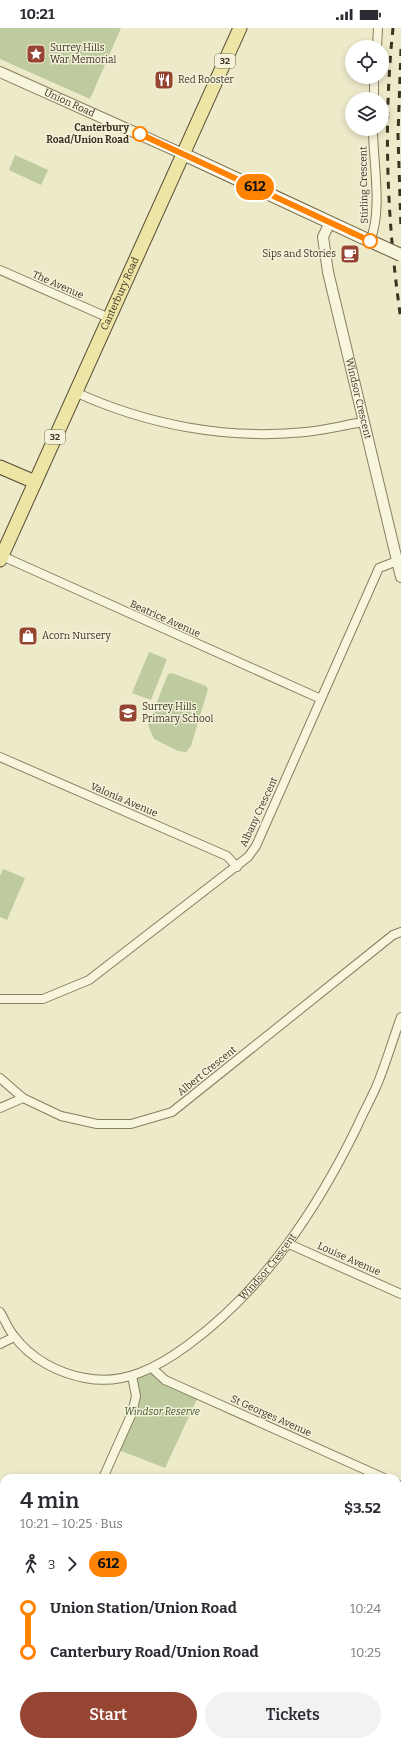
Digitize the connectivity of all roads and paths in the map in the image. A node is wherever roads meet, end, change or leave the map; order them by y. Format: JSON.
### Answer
{"nodes":[{"id":1,"x":240,"y":28,"type":"edge"},
{"id":2,"x":378,"y":28,"type":"edge"},
{"id":3,"x":377,"y":40,"type":"edge"},
{"id":4,"x":0,"y":72,"type":"edge"},
{"id":5,"x":374,"y":136,"type":"edge"},
{"id":6,"x":183,"y":154,"type":"junction"},
{"id":7,"x":330,"y":222,"type":"junction"},
{"id":8,"x":370,"y":241,"type":"junction"},
{"id":9,"x":401,"y":255,"type":"edge"},
{"id":10,"x":0,"y":270,"type":"edge"},
{"id":11,"x":109,"y":318,"type":"junction"},
{"id":12,"x":75,"y":392,"type":"junction"},
{"id":13,"x":363,"y":422,"type":"junction"},
{"id":14,"x":0,"y":467,"type":"edge"},
{"id":15,"x":35,"y":482,"type":"junction"},
{"id":16,"x":1,"y":558,"type":"edge"},
{"id":17,"x":397,"y":560,"type":"junction"},
{"id":18,"x":401,"y":577,"type":"edge"},
{"id":19,"x":321,"y":699,"type":"junction"},
{"id":20,"x":0,"y":757,"type":"edge"},
{"id":21,"x":237,"y":867,"type":"junction"},
{"id":22,"x":401,"y":932,"type":"edge"},
{"id":23,"x":0,"y":999,"type":"edge"},
{"id":24,"x":401,"y":1017,"type":"edge"},
{"id":25,"x":0,"y":1078,"type":"edge"},
{"id":26,"x":23,"y":1098,"type":"junction"},
{"id":27,"x":0,"y":1108,"type":"edge"},
{"id":28,"x":289,"y":1244,"type":"junction"},
{"id":29,"x":401,"y":1294,"type":"edge"},
{"id":30,"x":0,"y":1312,"type":"edge"},
{"id":31,"x":14,"y":1337,"type":"junction"},
{"id":32,"x":0,"y":1344,"type":"edge"},
{"id":33,"x":152,"y":1368,"type":"junction"},
{"id":34,"x":132,"y":1376,"type":"junction"},
{"id":35,"x":105,"y":1474,"type":"edge"},
{"id":36,"x":375,"y":1474,"type":"edge"}],
"edges":[{"from":1,"to":6,"type":"main road","name":"Canterbury Road","number":"32"},
{"from":2,"to":3,"type":"street"},
{"from":4,"to":6,"type":"street","name":"Union Road"},
{"from":5,"to":8,"type":"street","name":"Stirling Crescent"},
{"from":6,"to":7,"type":"main road","name":"Union Road"},
{"from":6,"to":11,"type":"main road","name":"Canterbury Road","number":"32"},
{"from":7,"to":8,"type":"main road","name":"Union Road"},
{"from":7,"to":13,"type":"street","name":"Windsor Crescent"},
{"from":8,"to":9,"type":"main road","name":"Union Road","bridge":true},
{"from":10,"to":11,"type":"street","name":"The Avenue"},
{"from":11,"to":12,"type":"main road","name":"Canterbury Road","number":"32"},
{"from":12,"to":13,"type":"street"},
{"from":12,"to":15,"type":"main road","name":"Canterbury Road","number":"32"},
{"from":13,"to":17,"type":"street","name":"Windsor Crescent"},
{"from":14,"to":15,"type":"main road"},
{"from":15,"to":16,"type":"main road","name":"Canterbury Road","number":"32"},
{"from":16,"to":19,"type":"street","name":"Beatrice Avenue"},
{"from":17,"to":18,"type":"street","name":"Windsor Crescent"},
{"from":17,"to":19,"type":"street","name":"Albany Crescent"},
{"from":19,"to":21,"type":"street","name":"Albany Crescent"},
{"from":20,"to":21,"type":"street","name":"Valonia Avenue"},
{"from":21,"to":23,"type":"street","name":"Albany Crescent"},
{"from":22,"to":26,"type":"street","name":"Albert Crescent"},
{"from":24,"to":28,"type":"street","name":"Windsor Crescent"},
{"from":25,"to":26,"type":"street","name":"Albert Crescent"},
{"from":26,"to":27,"type":"street"},
{"from":28,"to":29,"type":"street","name":"Louise Avenue"},
{"from":28,"to":33,"type":"street","name":"Windsor Crescent"},
{"from":30,"to":31,"type":"street","name":"Windsor Crescent"},
{"from":31,"to":32,"type":"street"},
{"from":31,"to":34,"type":"street","name":"Windsor Crescent"},
{"from":33,"to":34,"type":"street","name":"Windsor Crescent"},
{"from":33,"to":36,"type":"street","name":"St Georges Avenue"},
{"from":34,"to":35,"type":"street"}]}
